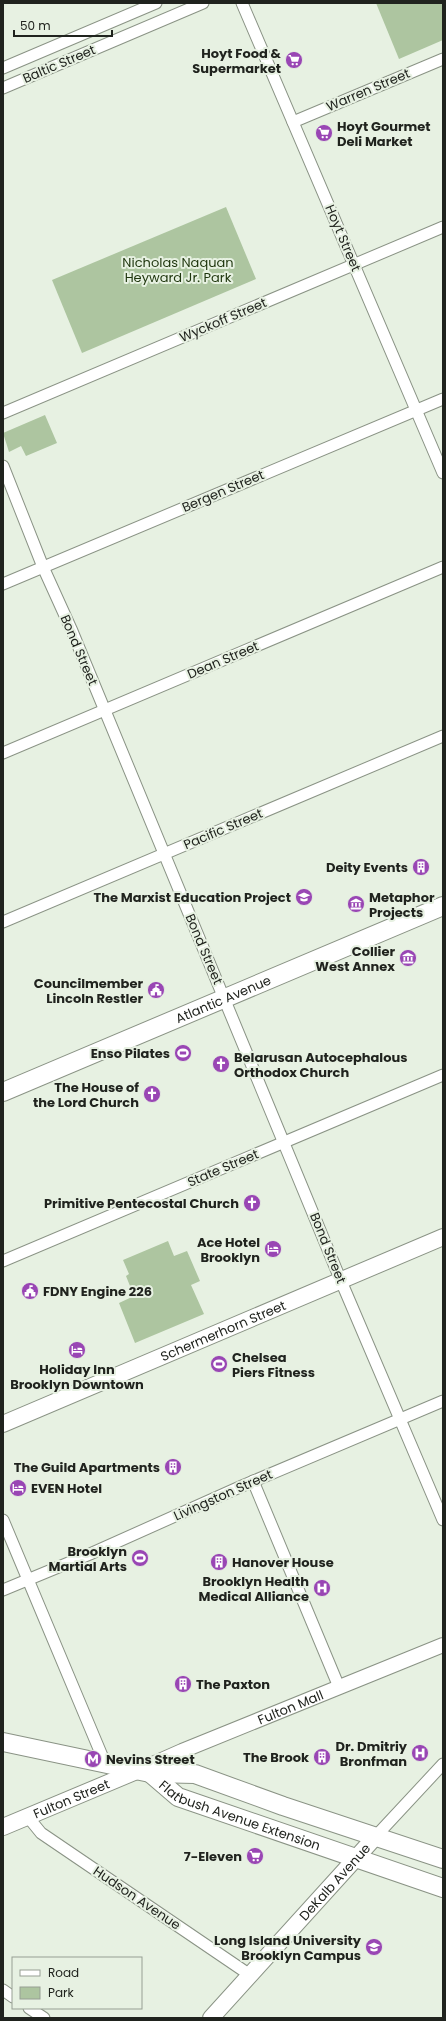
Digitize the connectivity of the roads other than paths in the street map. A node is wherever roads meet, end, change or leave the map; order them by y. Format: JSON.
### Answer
{"nodes":[{"id":1,"x":156,"y":3,"type":"edge"},
{"id":2,"x":203,"y":3,"type":"edge"},
{"id":3,"x":242,"y":3,"type":"edge"},
{"id":4,"x":443,"y":59,"type":"edge"},
{"id":5,"x":3,"y":68,"type":"edge"},
{"id":6,"x":3,"y":88,"type":"edge"},
{"id":7,"x":293,"y":122,"type":"junction"},
{"id":8,"x":443,"y":227,"type":"edge"},
{"id":9,"x":354,"y":264,"type":"junction"},
{"id":10,"x":443,"y":399,"type":"edge"},
{"id":11,"x":416,"y":410,"type":"junction"},
{"id":12,"x":3,"y":413,"type":"edge"},
{"id":13,"x":3,"y":466,"type":"edge"},
{"id":14,"x":443,"y":473,"type":"edge"},
{"id":15,"x":43,"y":567,"type":"junction"},
{"id":16,"x":443,"y":567,"type":"edge"},
{"id":17,"x":3,"y":584,"type":"edge"},
{"id":18,"x":104,"y":710,"type":"junction"},
{"id":19,"x":443,"y":736,"type":"edge"},
{"id":20,"x":3,"y":753,"type":"edge"},
{"id":21,"x":164,"y":854,"type":"junction"},
{"id":22,"x":443,"y":906,"type":"edge"},
{"id":23,"x":3,"y":922,"type":"edge"},
{"id":24,"x":224,"y":998,"type":"junction"},
{"id":25,"x":443,"y":1075,"type":"edge"},
{"id":26,"x":3,"y":1092,"type":"edge"},
{"id":27,"x":285,"y":1142,"type":"junction"},
{"id":28,"x":443,"y":1237,"type":"edge"},
{"id":29,"x":3,"y":1261,"type":"edge"},
{"id":30,"x":341,"y":1281,"type":"junction"},
{"id":31,"x":443,"y":1401,"type":"edge"},
{"id":32,"x":400,"y":1419,"type":"junction"},
{"id":33,"x":3,"y":1424,"type":"edge"},
{"id":34,"x":253,"y":1481,"type":"junction"},
{"id":35,"x":3,"y":1520,"type":"edge"},
{"id":36,"x":443,"y":1520,"type":"edge"},
{"id":37,"x":28,"y":1579,"type":"junction"},
{"id":38,"x":3,"y":1590,"type":"edge"},
{"id":39,"x":443,"y":1644,"type":"edge"},
{"id":40,"x":339,"y":1687,"type":"junction"},
{"id":41,"x":3,"y":1742,"type":"edge"},
{"id":42,"x":105,"y":1763,"type":"junction"},
{"id":43,"x":443,"y":1764,"type":"edge"},
{"id":44,"x":145,"y":1772,"type":"junction"},
{"id":45,"x":28,"y":1817,"type":"junction"},
{"id":46,"x":3,"y":1827,"type":"edge"},
{"id":47,"x":376,"y":1836,"type":"junction"},
{"id":48,"x":357,"y":1858,"type":"junction"},
{"id":49,"x":443,"y":1859,"type":"edge"},
{"id":50,"x":443,"y":1888,"type":"edge"},
{"id":51,"x":250,"y":1975,"type":"junction"},
{"id":52,"x":3,"y":1990,"type":"edge"},
{"id":53,"x":12,"y":1996,"type":"edge"},
{"id":54,"x":30,"y":2009,"type":"edge"},
{"id":55,"x":44,"y":2018,"type":"edge"},
{"id":56,"x":211,"y":2018,"type":"edge"}],
"edges":[{"from":1,"to":5,"type":"street","name":"Baltic Street"},
{"from":2,"to":6,"type":"street","name":"Baltic Street"},
{"from":3,"to":7,"type":"street","name":"Hoyt Street"},
{"from":4,"to":7,"type":"street","name":"Warren Street"},
{"from":7,"to":9,"type":"street","name":"Hoyt Street"},
{"from":8,"to":9,"type":"street","name":"Wyckoff Street"},
{"from":9,"to":11,"type":"street","name":"Hoyt Street"},
{"from":9,"to":12,"type":"street","name":"Wyckoff Street"},
{"from":10,"to":11,"type":"street","name":"Bergen Street"},
{"from":11,"to":14,"type":"street","name":"Hoyt Street"},
{"from":11,"to":15,"type":"street","name":"Bergen Street"},
{"from":13,"to":15,"type":"street","name":"Bond Street"},
{"from":15,"to":17,"type":"street","name":"Bergen Street"},
{"from":15,"to":18,"type":"street","name":"Bond Street"},
{"from":16,"to":18,"type":"street","name":"Dean Street"},
{"from":18,"to":20,"type":"street","name":"Dean Street"},
{"from":18,"to":21,"type":"street","name":"Bond Street"},
{"from":19,"to":21,"type":"street","name":"Pacific Street"},
{"from":21,"to":23,"type":"street","name":"Pacific Street"},
{"from":21,"to":24,"type":"street","name":"Bond Street"},
{"from":22,"to":24,"type":"main road","name":"Atlantic Avenue"},
{"from":24,"to":26,"type":"main road","name":"Atlantic Avenue"},
{"from":24,"to":27,"type":"street","name":"Bond Street"},
{"from":25,"to":27,"type":"street","name":"State Street"},
{"from":27,"to":29,"type":"street","name":"State Street"},
{"from":27,"to":30,"type":"street","name":"Bond Street"},
{"from":28,"to":30,"type":"main road","name":"Schermerhorn Street"},
{"from":30,"to":32,"type":"street","name":"Bond Street"},
{"from":30,"to":33,"type":"main road","name":"Schermerhorn Street"},
{"from":31,"to":32,"type":"street","name":"Livingston Street"},
{"from":32,"to":34,"type":"street","name":"Livingston Street"},
{"from":32,"to":36,"type":"street","name":"Bond Street"},
{"from":34,"to":37,"type":"street","name":"Livingston Street"},
{"from":34,"to":40,"type":"street"},
{"from":35,"to":37,"type":"street"},
{"from":37,"to":38,"type":"street","name":"Livingston Street"},
{"from":37,"to":42,"type":"street"},
{"from":39,"to":40,"type":"street","name":"Fulton Mall"},
{"from":40,"to":44,"type":"street","name":"Fulton Mall"},
{"from":41,"to":42,"type":"main road"},
{"from":42,"to":44,"type":"main road"},
{"from":43,"to":47,"type":"street","name":"DeKalb Avenue"},
{"from":44,"to":45,"type":"main road","name":"Fulton Street"},
{"from":44,"to":47,"type":"main road","name":"Flatbush Avenue Extension"},
{"from":44,"to":48,"type":"main road","name":"Flatbush Avenue Extension"},
{"from":45,"to":46,"type":"main road","name":"Fulton Street"},
{"from":45,"to":51,"type":"street","name":"Hudson Avenue"},
{"from":47,"to":48,"type":"main road","name":"DeKalb Avenue"},
{"from":47,"to":49,"type":"main road","name":"Flatbush Avenue Extension"},
{"from":48,"to":50,"type":"main road","name":"Flatbush Avenue Extension"},
{"from":48,"to":51,"type":"main road","name":"DeKalb Avenue"},
{"from":51,"to":56,"type":"main road","name":"DeKalb Avenue"},
{"from":52,"to":53,"type":"street"},
{"from":54,"to":55,"type":"street"}]}
